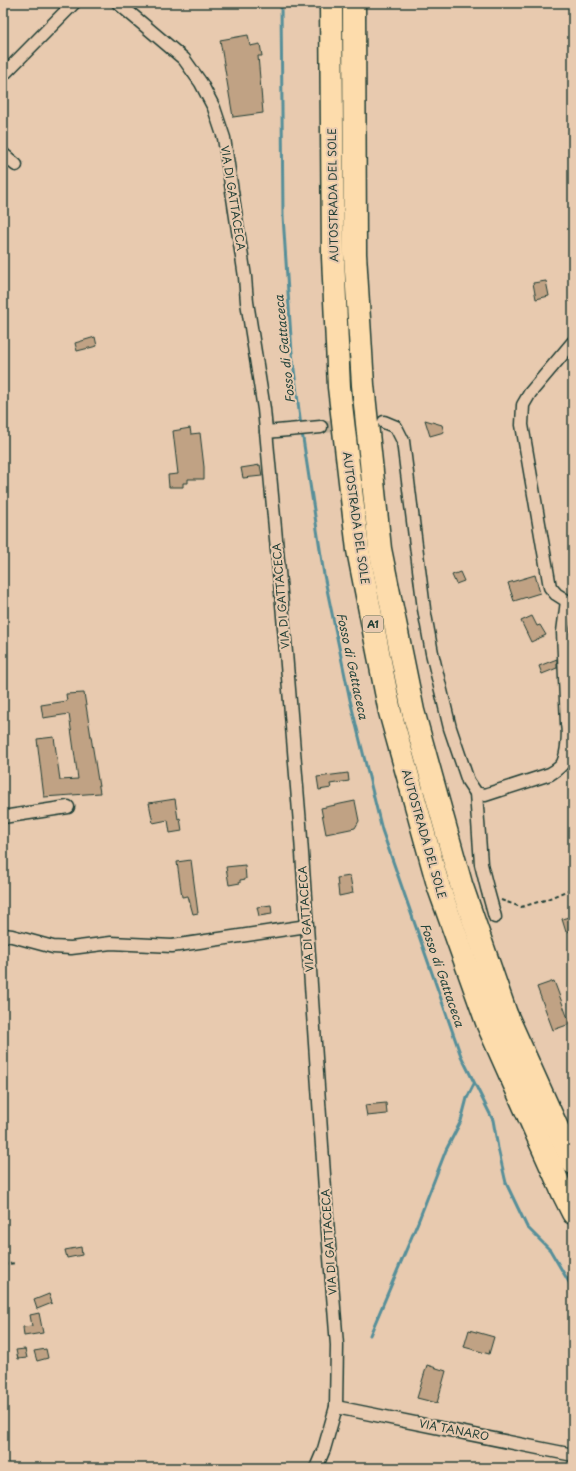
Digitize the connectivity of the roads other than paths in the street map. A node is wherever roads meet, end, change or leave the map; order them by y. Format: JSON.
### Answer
{"nodes":[{"id":1,"x":74,"y":3,"type":"edge"},
{"id":2,"x":118,"y":3,"type":"edge"},
{"id":3,"x":331,"y":3,"type":"edge"},
{"id":4,"x":354,"y":3,"type":"edge"},
{"id":5,"x":3,"y":75,"type":"edge"},
{"id":6,"x":3,"y":154,"type":"edge"},
{"id":7,"x":16,"y":165,"type":"dead end"},
{"id":8,"x":573,"y":342,"type":"edge"},
{"id":9,"x":384,"y":422,"type":"dead end"},
{"id":10,"x":321,"y":427,"type":"tunnel mouth"},
{"id":11,"x":266,"y":432,"type":"junction"},
{"id":12,"x":476,"y":793,"type":"junction"},
{"id":13,"x":68,"y":807,"type":"dead end"},
{"id":14,"x":3,"y":817,"type":"edge"},
{"id":15,"x":495,"y":917,"type":"dead end"},
{"id":16,"x":307,"y":926,"type":"junction"},
{"id":17,"x":3,"y":936,"type":"edge"},
{"id":18,"x":573,"y":1163,"type":"edge"},
{"id":19,"x":573,"y":1213,"type":"edge"},
{"id":20,"x":336,"y":1407,"type":"junction"},
{"id":21,"x":573,"y":1455,"type":"edge"},
{"id":22,"x":316,"y":1468,"type":"edge"}],
"edges":[{"from":1,"to":5,"type":"street"},
{"from":2,"to":11,"type":"street","name":"VIA DI GATTACECA"},
{"from":3,"to":19,"type":"highway","name":"AUTOSTRADA DEL SOLE","number":"A1"},
{"from":4,"to":18,"type":"highway","name":"AUTOSTRADA DEL SOLE","number":"A1"},
{"from":6,"to":7,"type":"street"},
{"from":8,"to":12,"type":"street"},
{"from":9,"to":12,"type":"street"},
{"from":10,"to":11,"type":"street"},
{"from":11,"to":16,"type":"street","name":"VIA DI GATTACECA"},
{"from":12,"to":15,"type":"street"},
{"from":13,"to":14,"type":"street"},
{"from":16,"to":17,"type":"street"},
{"from":16,"to":20,"type":"street","name":"VIA DI GATTACECA"},
{"from":20,"to":21,"type":"street","name":"VIA TANARO"},
{"from":20,"to":22,"type":"street","name":"VIA DI GATTACECA"}]}
